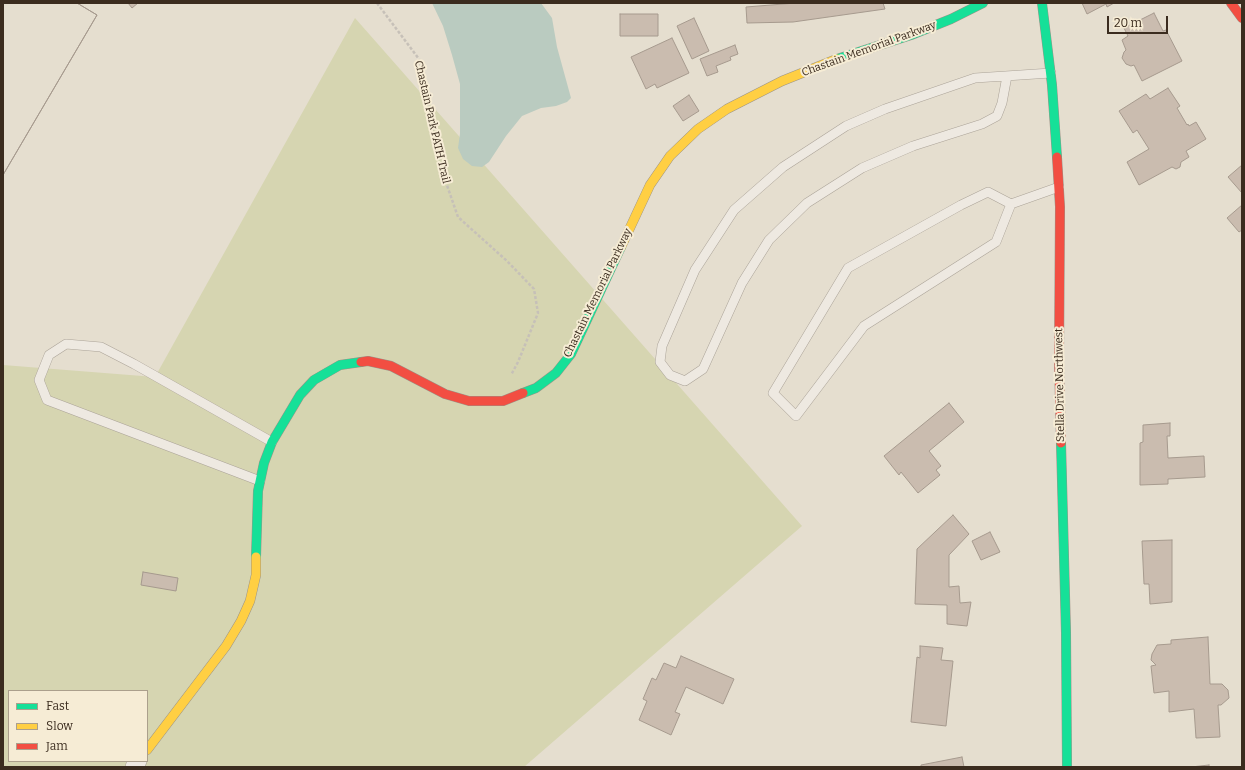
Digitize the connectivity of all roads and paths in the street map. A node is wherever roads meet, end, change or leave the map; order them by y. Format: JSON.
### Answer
{"nodes":[{"id":1,"x":376,"y":3,"type":"edge"},
{"id":2,"x":983,"y":3,"type":"edge"},
{"id":3,"x":1042,"y":3,"type":"edge"},
{"id":4,"x":1232,"y":3,"type":"edge"},
{"id":5,"x":1242,"y":18,"type":"edge"},
{"id":6,"x":1051,"y":73,"type":"junction"},
{"id":7,"x":1007,"y":76,"type":"junction"},
{"id":8,"x":1059,"y":187,"type":"junction"},
{"id":9,"x":1011,"y":204,"type":"junction"},
{"id":10,"x":510,"y":375,"type":"dead end"},
{"id":11,"x":272,"y":442,"type":"junction"},
{"id":12,"x":260,"y":480,"type":"junction"},
{"id":13,"x":148,"y":749,"type":"edge"},
{"id":14,"x":1067,"y":767,"type":"edge"}],
"edges":[{"from":1,"to":10,"type":"path","name":"Chastain Park PATH Trail"},
{"from":2,"to":11,"type":"street","name":"Chastain Memorial Parkway"},
{"from":3,"to":6,"type":"street","name":"Stella Drive Northwest"},
{"from":4,"to":5,"type":"street"},
{"from":6,"to":7,"type":"lane"},
{"from":6,"to":8,"type":"street","name":"Stella Drive Northwest"},
{"from":7,"to":7,"type":"lane"},
{"from":8,"to":9,"type":"lane"},
{"from":8,"to":14,"type":"street","name":"Stella Drive Northwest"},
{"from":9,"to":9,"type":"lane"},
{"from":11,"to":12,"type":"street","name":"Chastain Memorial Parkway"},
{"from":11,"to":12,"type":"lane"},
{"from":12,"to":13,"type":"street","name":"Chastain Memorial Parkway"}]}
